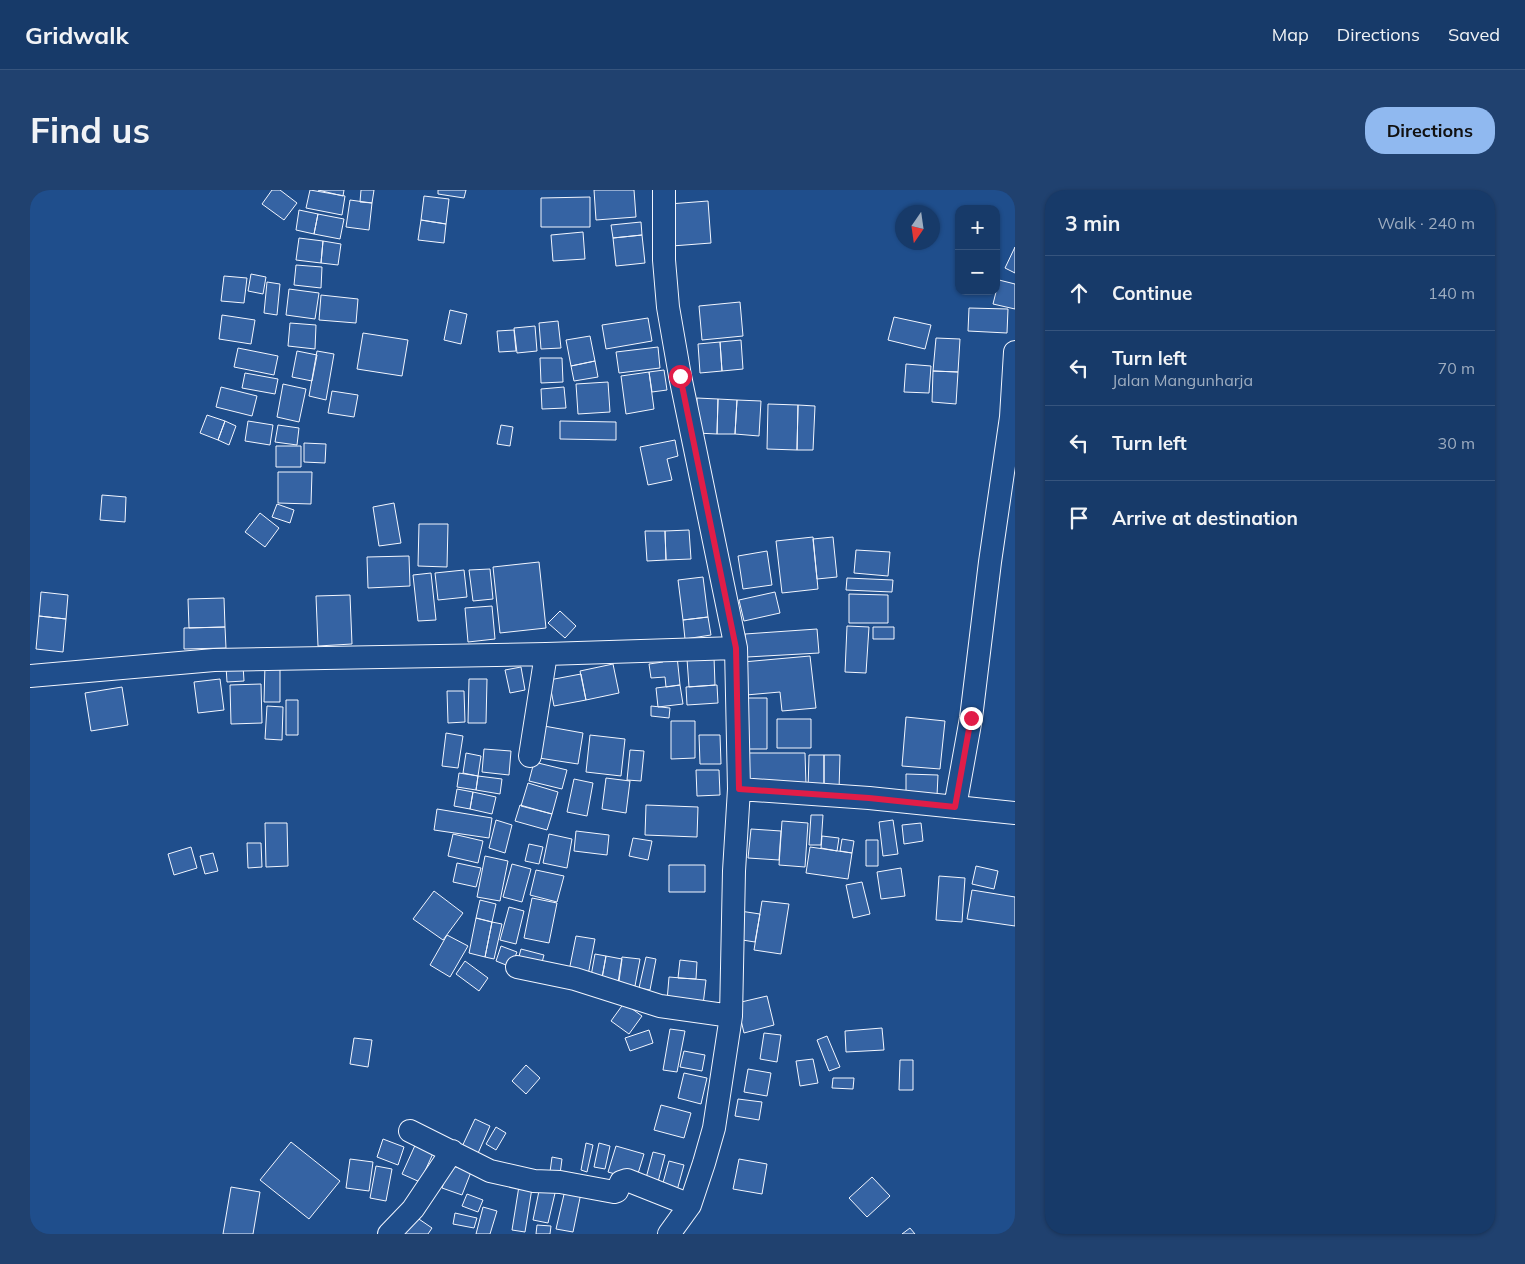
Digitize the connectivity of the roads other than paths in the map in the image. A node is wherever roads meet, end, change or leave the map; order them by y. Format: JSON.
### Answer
{"nodes":[{"id":1,"x":664,"y":190,"type":"edge"},
{"id":2,"x":1015,"y":352,"type":"edge"},
{"id":3,"x":736,"y":648,"type":"junction"},
{"id":4,"x":546,"y":654,"type":"junction"},
{"id":5,"x":30,"y":676,"type":"edge"},
{"id":6,"x":530,"y":756,"type":"dead end"},
{"id":7,"x":739,"y":789,"type":"junction"},
{"id":8,"x":955,"y":807,"type":"junction"},
{"id":9,"x":1015,"y":813,"type":"edge"},
{"id":10,"x":517,"y":967,"type":"dead end"},
{"id":11,"x":731,"y":1016,"type":"junction"},
{"id":12,"x":410,"y":1131,"type":"dead end"},
{"id":13,"x":452,"y":1151,"type":"junction"},
{"id":14,"x":690,"y":1205,"type":"junction"},
{"id":15,"x":389,"y":1234,"type":"edge"},
{"id":16,"x":669,"y":1234,"type":"edge"}],
"edges":[{"from":1,"to":3,"type":"street"},
{"from":2,"to":8,"type":"street"},
{"from":3,"to":4,"type":"street"},
{"from":3,"to":7,"type":"street"},
{"from":4,"to":5,"type":"street"},
{"from":4,"to":6,"type":"street"},
{"from":7,"to":8,"type":"street"},
{"from":7,"to":11,"type":"street"},
{"from":8,"to":9,"type":"street"},
{"from":10,"to":11,"type":"street"},
{"from":11,"to":14,"type":"street"},
{"from":12,"to":13,"type":"street"},
{"from":13,"to":14,"type":"street"},
{"from":13,"to":15,"type":"street"},
{"from":14,"to":16,"type":"street"}]}
